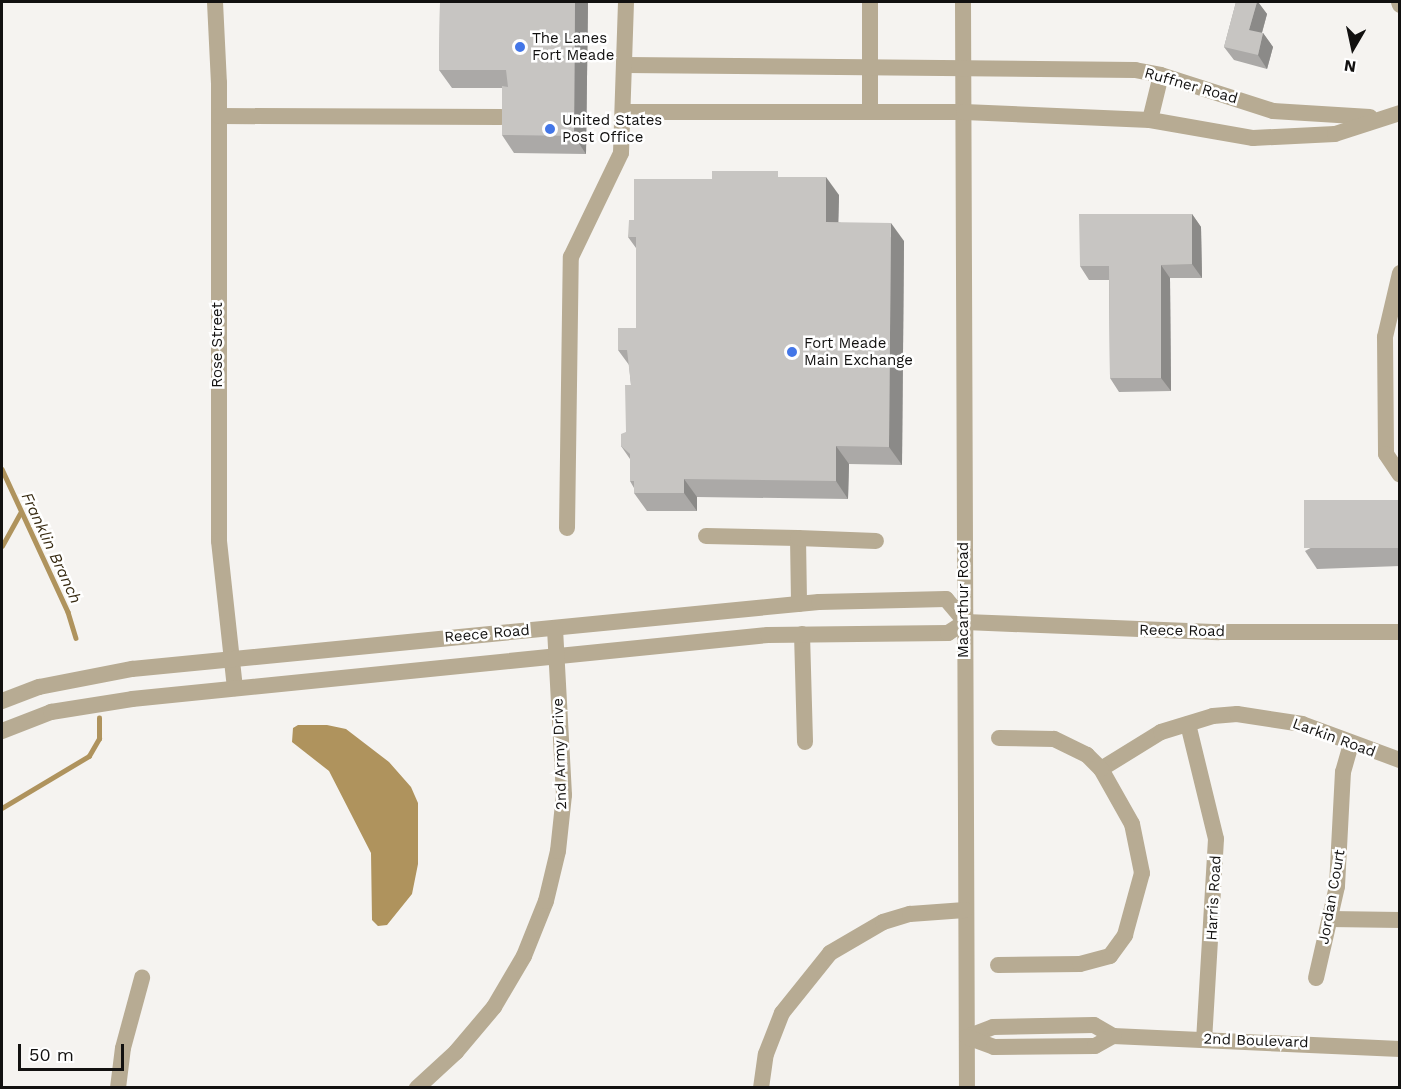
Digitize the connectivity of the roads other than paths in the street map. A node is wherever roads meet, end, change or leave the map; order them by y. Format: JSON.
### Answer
{"nodes":[{"id":1,"x":215,"y":2,"type":"edge"},
{"id":2,"x":626,"y":2,"type":"edge"},
{"id":3,"x":870,"y":2,"type":"edge"},
{"id":4,"x":963,"y":2,"type":"edge"},
{"id":5,"x":626,"y":65,"type":"junction"},
{"id":6,"x":870,"y":66,"type":"junction"},
{"id":7,"x":964,"y":66,"type":"junction"},
{"id":8,"x":1161,"y":75,"type":"junction"},
{"id":9,"x":1273,"y":111,"type":"junction"},
{"id":10,"x":625,"y":112,"type":"junction"},
{"id":11,"x":870,"y":112,"type":"junction"},
{"id":12,"x":964,"y":112,"type":"junction"},
{"id":13,"x":1400,"y":112,"type":"edge"},
{"id":14,"x":219,"y":116,"type":"junction"},
{"id":15,"x":501,"y":117,"type":"edge"},
{"id":16,"x":1380,"y":117,"type":"junction"},
{"id":17,"x":1150,"y":120,"type":"junction"},
{"id":18,"x":1267,"y":137,"type":"junction"},
{"id":19,"x":1400,"y":273,"type":"edge"},
{"id":20,"x":1400,"y":475,"type":"edge"},
{"id":21,"x":567,"y":528,"type":"dead end"},
{"id":22,"x":706,"y":536,"type":"dead end"},
{"id":23,"x":798,"y":538,"type":"junction"},
{"id":24,"x":876,"y":541,"type":"dead end"},
{"id":25,"x":799,"y":604,"type":"junction"},
{"id":26,"x":964,"y":622,"type":"junction"},
{"id":27,"x":555,"y":628,"type":"junction"},
{"id":28,"x":1400,"y":632,"type":"edge"},
{"id":29,"x":802,"y":634,"type":"junction"},
{"id":30,"x":557,"y":657,"type":"junction"},
{"id":31,"x":231,"y":658,"type":"junction"},
{"id":32,"x":235,"y":688,"type":"junction"},
{"id":33,"x":2,"y":701,"type":"edge"},
{"id":34,"x":1188,"y":724,"type":"junction"},
{"id":35,"x":2,"y":731,"type":"edge"},
{"id":36,"x":999,"y":738,"type":"dead end"},
{"id":37,"x":805,"y":742,"type":"dead end"},
{"id":38,"x":1350,"y":744,"type":"junction"},
{"id":39,"x":1400,"y":760,"type":"edge"},
{"id":40,"x":1101,"y":769,"type":"junction"},
{"id":41,"x":965,"y":910,"type":"junction"},
{"id":42,"x":1330,"y":919,"type":"junction"},
{"id":43,"x":1400,"y":920,"type":"edge"},
{"id":44,"x":998,"y":964,"type":"dead end"},
{"id":45,"x":142,"y":978,"type":"dead end"},
{"id":46,"x":1316,"y":978,"type":"dead end"},
{"id":47,"x":966,"y":1037,"type":"junction"},
{"id":48,"x":1204,"y":1039,"type":"junction"},
{"id":49,"x":1400,"y":1049,"type":"edge"},
{"id":50,"x":118,"y":1088,"type":"edge"},
{"id":51,"x":417,"y":1088,"type":"edge"},
{"id":52,"x":761,"y":1088,"type":"edge"},
{"id":53,"x":967,"y":1088,"type":"edge"}],
"edges":[{"from":1,"to":14,"type":"street","name":"Rose Street"},
{"from":2,"to":5,"type":"street"},
{"from":3,"to":6,"type":"street"},
{"from":4,"to":7,"type":"street"},
{"from":5,"to":6,"type":"street","name":"Ruffner Road"},
{"from":5,"to":10,"type":"street"},
{"from":6,"to":7,"type":"street","name":"Ruffner Road"},
{"from":6,"to":11,"type":"street"},
{"from":7,"to":8,"type":"street","name":"Ruffner Road"},
{"from":7,"to":12,"type":"street"},
{"from":8,"to":9,"type":"street","name":"Ruffner Road"},
{"from":8,"to":17,"type":"street"},
{"from":9,"to":16,"type":"street","name":"Ruffner Road"},
{"from":9,"to":18,"type":"street"},
{"from":10,"to":11,"type":"street","name":"Ruffner Road"},
{"from":10,"to":21,"type":"street"},
{"from":11,"to":12,"type":"street","name":"Ruffner Road"},
{"from":12,"to":17,"type":"street","name":"Ruffner Road"},
{"from":12,"to":26,"type":"street","name":"Macarthur Road"},
{"from":13,"to":16,"type":"street","name":"Ruffner Road"},
{"from":14,"to":15,"type":"street"},
{"from":14,"to":31,"type":"street","name":"Rose Street"},
{"from":16,"to":18,"type":"street","name":"Ruffner Road"},
{"from":17,"to":18,"type":"street","name":"Ruffner Road"},
{"from":19,"to":20,"type":"street"},
{"from":22,"to":23,"type":"street"},
{"from":23,"to":24,"type":"street"},
{"from":23,"to":25,"type":"street"},
{"from":25,"to":26,"type":"street","name":"Reece Road"},
{"from":25,"to":27,"type":"street","name":"Reece Road"},
{"from":26,"to":28,"type":"street","name":"Reece Road"},
{"from":26,"to":29,"type":"street","name":"Reece Road"},
{"from":26,"to":41,"type":"street","name":"Macarthur Road"},
{"from":27,"to":30,"type":"street","name":"2nd Army Drive"},
{"from":27,"to":31,"type":"street","name":"Reece Road"},
{"from":29,"to":30,"type":"street","name":"Reece Road"},
{"from":29,"to":37,"type":"street"},
{"from":30,"to":32,"type":"street","name":"Reece Road"},
{"from":30,"to":51,"type":"street","name":"2nd Army Drive"},
{"from":31,"to":32,"type":"street","name":"Rose Street"},
{"from":31,"to":33,"type":"street","name":"Reece Road"},
{"from":32,"to":35,"type":"street","name":"Reece Road"},
{"from":34,"to":38,"type":"street","name":"Larkin Road"},
{"from":34,"to":40,"type":"street","name":"Larkin Road"},
{"from":34,"to":48,"type":"street","name":"Harris Road"},
{"from":36,"to":40,"type":"street"},
{"from":38,"to":39,"type":"street","name":"Larkin Road"},
{"from":38,"to":42,"type":"street","name":"Jordan Court"},
{"from":40,"to":44,"type":"street"},
{"from":41,"to":47,"type":"street","name":"Macarthur Road"},
{"from":41,"to":52,"type":"street"},
{"from":42,"to":43,"type":"street"},
{"from":42,"to":46,"type":"street","name":"Jordan Court"},
{"from":45,"to":50,"type":"street"},
{"from":47,"to":48,"type":"street","name":"2nd Boulevard"},
{"from":47,"to":53,"type":"street","name":"Macarthur Road"},
{"from":48,"to":49,"type":"street","name":"2nd Boulevard"}]}
